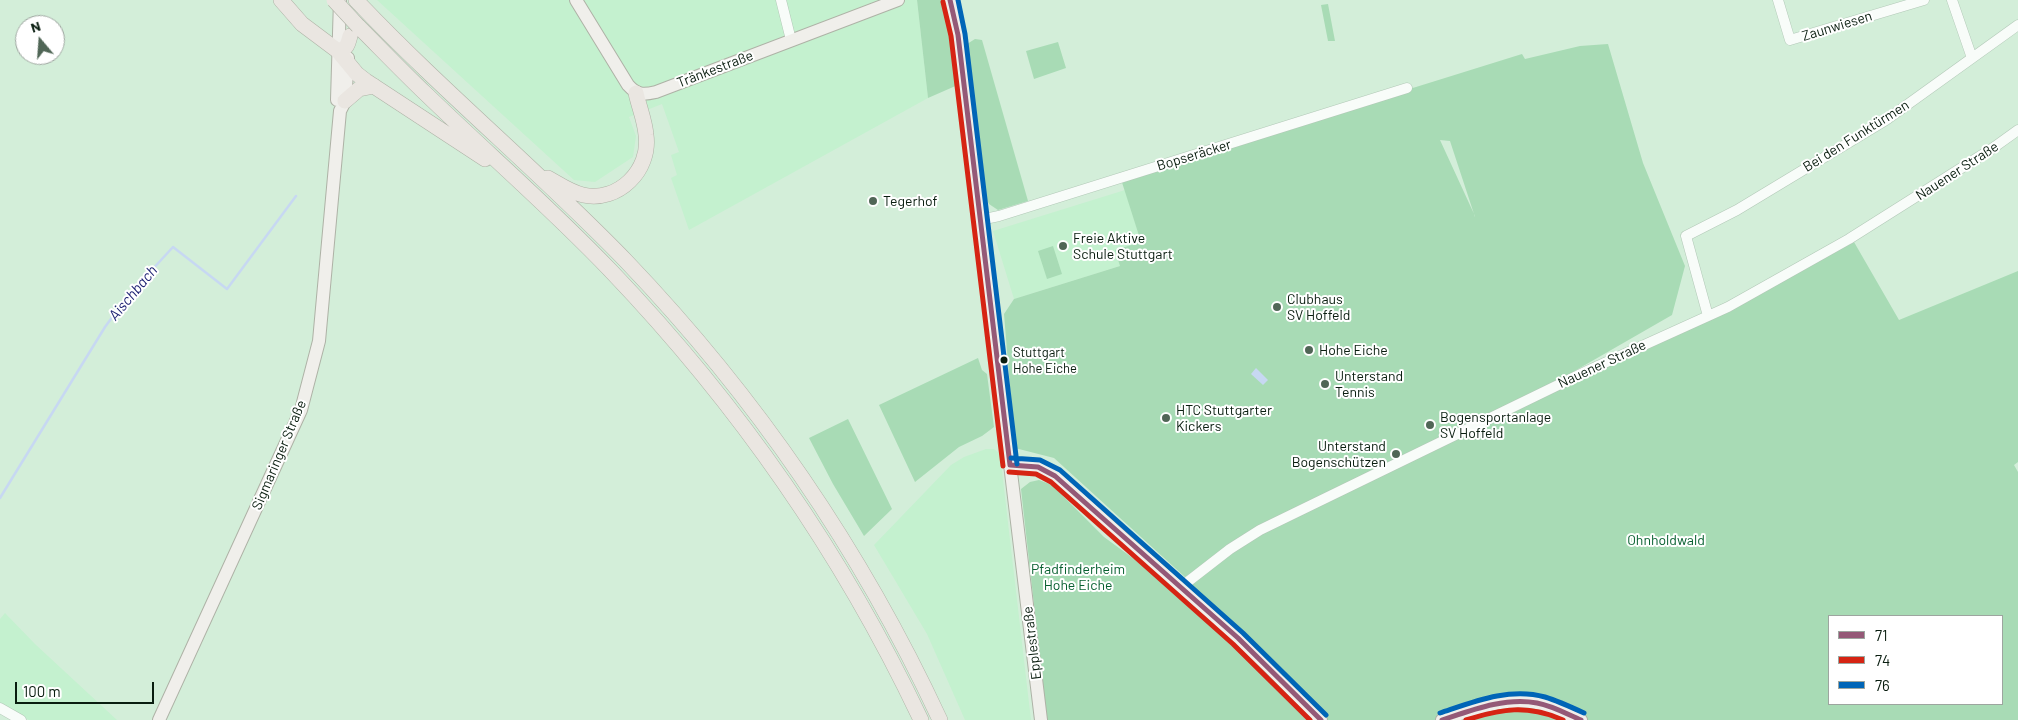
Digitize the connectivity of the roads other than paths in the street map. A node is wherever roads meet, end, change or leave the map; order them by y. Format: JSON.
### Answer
{"nodes":[{"id":1,"x":281,"y":0,"type":"edge"},
{"id":2,"x":334,"y":0,"type":"edge"},
{"id":3,"x":340,"y":0,"type":"edge"},
{"id":4,"x":576,"y":0,"type":"edge"},
{"id":5,"x":781,"y":0,"type":"edge"},
{"id":6,"x":898,"y":0,"type":"edge"},
{"id":7,"x":950,"y":0,"type":"edge"},
{"id":8,"x":1778,"y":0,"type":"edge"},
{"id":9,"x":1924,"y":0,"type":"edge"},
{"id":10,"x":1952,"y":0,"type":"edge"},
{"id":11,"x":356,"y":1,"type":"edge"},
{"id":12,"x":1892,"y":4,"type":"edge"},
{"id":13,"x":2018,"y":25,"type":"edge"},
{"id":14,"x":354,"y":31,"type":"junction"},
{"id":15,"x":791,"y":40,"type":"junction"},
{"id":16,"x":338,"y":51,"type":"junction"},
{"id":17,"x":1972,"y":58,"type":"junction"},
{"id":18,"x":348,"y":64,"type":"junction"},
{"id":19,"x":374,"y":86,"type":"junction"},
{"id":20,"x":1408,"y":88,"type":"dead end"},
{"id":21,"x":636,"y":93,"type":"junction"},
{"id":22,"x":343,"y":106,"type":"junction"},
{"id":23,"x":2018,"y":130,"type":"edge"},
{"id":24,"x":531,"y":169,"type":"junction"},
{"id":25,"x":519,"y":182,"type":"junction"},
{"id":26,"x":980,"y":220,"type":"junction"},
{"id":27,"x":1703,"y":318,"type":"junction"},
{"id":28,"x":1010,"y":465,"type":"junction"},
{"id":29,"x":1180,"y":587,"type":"junction"},
{"id":30,"x":0,"y":708,"type":"edge"},
{"id":31,"x":21,"y":720,"type":"edge"},
{"id":32,"x":159,"y":720,"type":"edge"},
{"id":33,"x":921,"y":720,"type":"edge"},
{"id":34,"x":940,"y":720,"type":"edge"},
{"id":35,"x":1041,"y":720,"type":"edge"},
{"id":36,"x":1321,"y":720,"type":"edge"},
{"id":37,"x":1442,"y":720,"type":"edge"},
{"id":38,"x":1581,"y":720,"type":"edge"}],
"edges":[{"from":1,"to":16,"type":"highway"},
{"from":2,"to":14,"type":"highway","bridge":true},
{"from":3,"to":16,"type":"main road","name":"Sigmaringer Straße"},
{"from":4,"to":21,"type":"main road"},
{"from":5,"to":15,"type":"street"},
{"from":6,"to":15,"type":"main road","name":"Tränkestraße"},
{"from":7,"to":26,"type":"main road","name":"Epplestraße"},
{"from":8,"to":12,"type":"street","name":"Zaunwiesen"},
{"from":9,"to":12,"type":"street","name":"Zaunwiesen"},
{"from":10,"to":17,"type":"street"},
{"from":11,"to":14,"type":"main road","name":"Sigmaringer Straße"},
{"from":11,"to":24,"type":"highway"},
{"from":13,"to":17,"type":"street","name":"Bei den Funktürmen"},
{"from":14,"to":16,"type":"highway"},
{"from":14,"to":18,"type":"main road","name":"Sigmaringer Straße"},
{"from":14,"to":25,"type":"highway"},
{"from":15,"to":21,"type":"main road","name":"Tränkestraße"},
{"from":16,"to":18,"type":"highway"},
{"from":16,"to":22,"type":"main road","name":"Sigmaringer Straße"},
{"from":17,"to":27,"type":"street","name":"Bei den Funktürmen"},
{"from":18,"to":19,"type":"highway"},
{"from":18,"to":22,"type":"main road","name":"Sigmaringer Straße"},
{"from":19,"to":22,"type":"highway"},
{"from":19,"to":25,"type":"highway"},
{"from":20,"to":26,"type":"street","name":"Bopseräcker"},
{"from":21,"to":24,"type":"highway"},
{"from":22,"to":32,"type":"main road","name":"Sigmaringer Straße"},
{"from":23,"to":27,"type":"street","name":"Nauener Straße"},
{"from":24,"to":34,"type":"highway"},
{"from":25,"to":33,"type":"highway"},
{"from":26,"to":28,"type":"main road","name":"Epplestraße"},
{"from":27,"to":29,"type":"street","name":"Nauener Straße"},
{"from":28,"to":29,"type":"main road"},
{"from":28,"to":35,"type":"main road","name":"Epplestraße"},
{"from":29,"to":36,"type":"main road"},
{"from":30,"to":31,"type":"street"},
{"from":37,"to":38,"type":"main road"}]}
